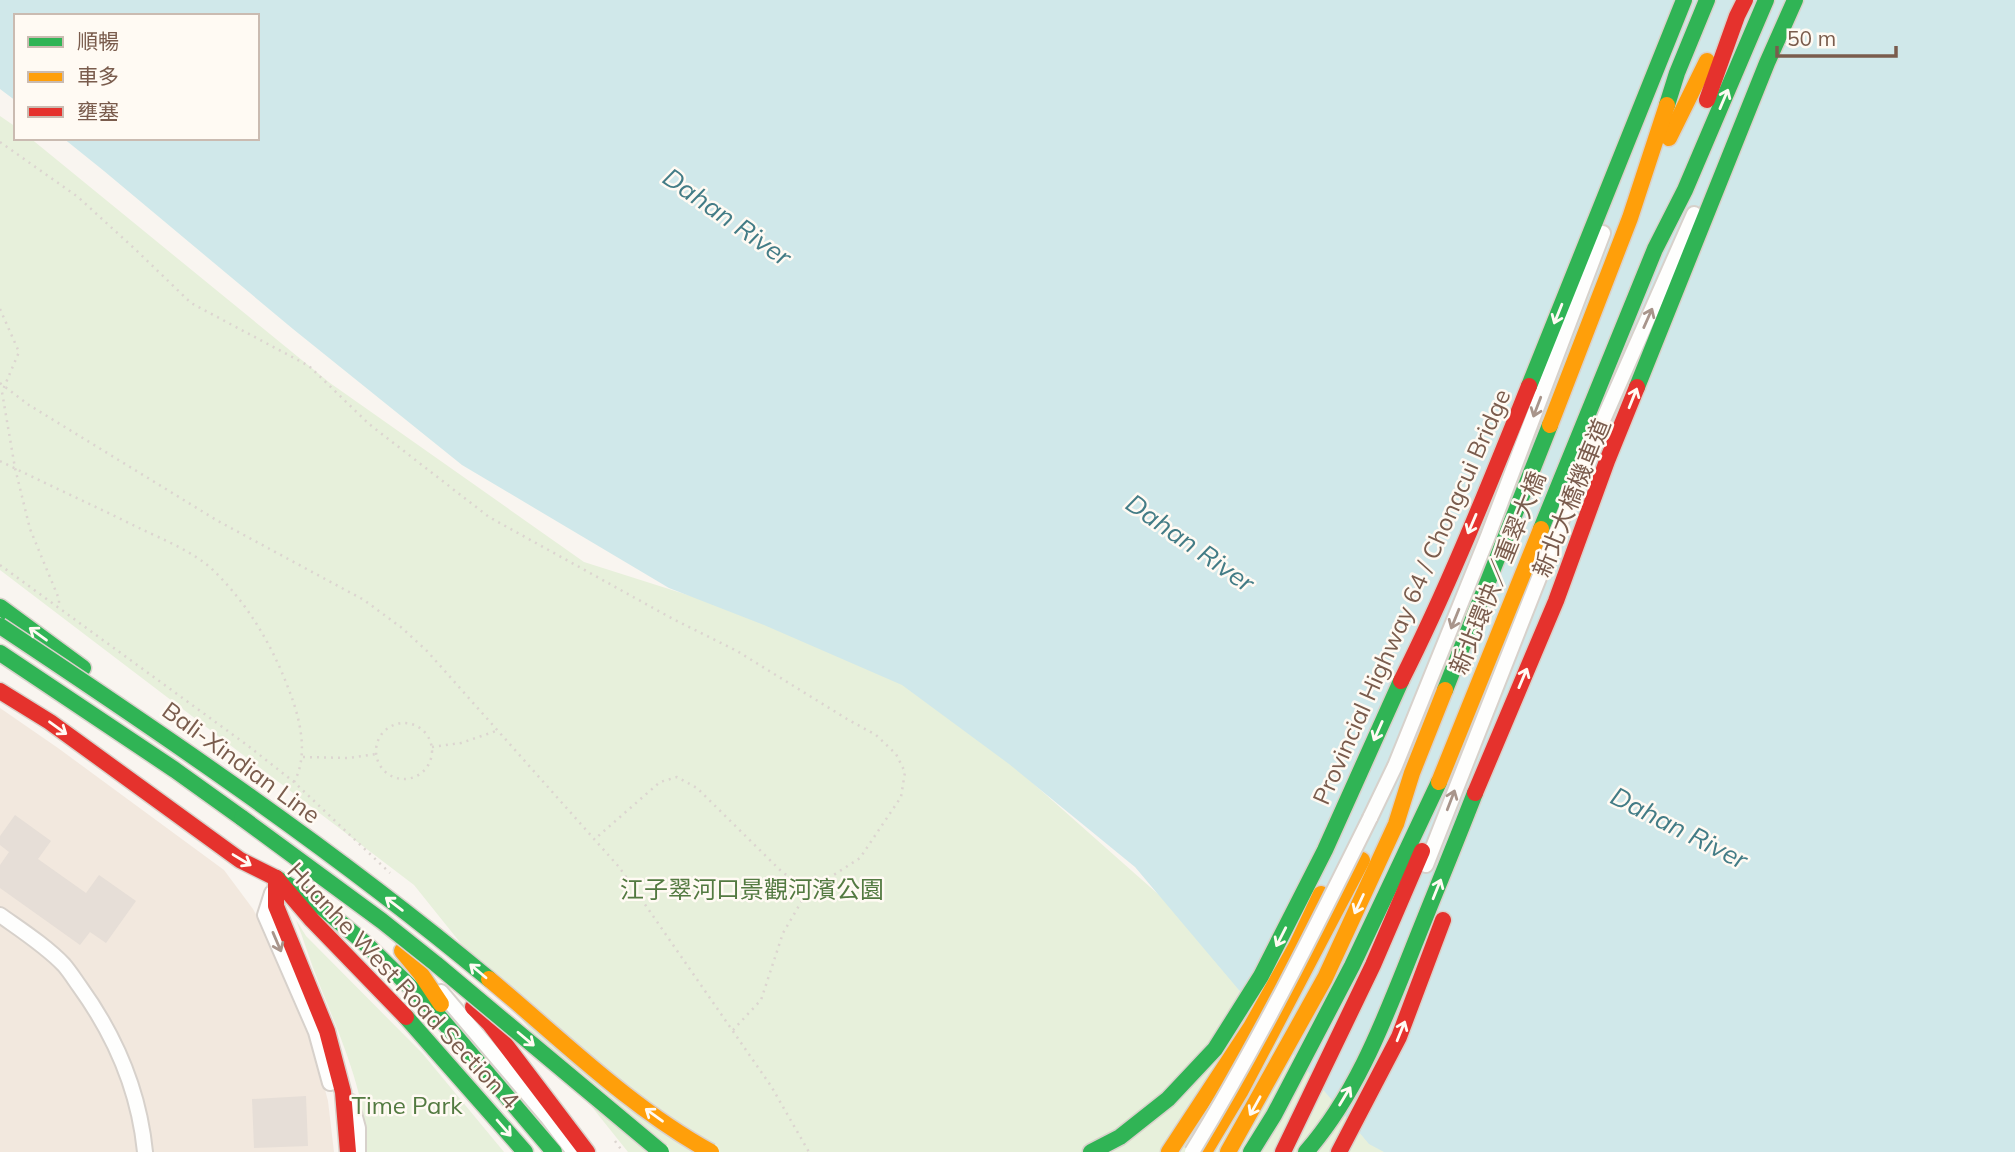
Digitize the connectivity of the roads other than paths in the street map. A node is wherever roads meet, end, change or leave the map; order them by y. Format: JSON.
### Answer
{"nodes":[{"id":1,"x":1684,"y":0,"type":"edge"},
{"id":2,"x":1693,"y":0,"type":"edge"},
{"id":3,"x":1707,"y":0,"type":"edge"},
{"id":4,"x":1737,"y":0,"type":"edge"},
{"id":5,"x":1745,"y":0,"type":"edge"},
{"id":6,"x":1766,"y":0,"type":"edge"},
{"id":7,"x":1784,"y":0,"type":"edge"},
{"id":8,"x":1795,"y":0,"type":"edge"},
{"id":9,"x":1630,"y":218,"type":"junction"},
{"id":10,"x":1655,"y":249,"type":"junction"},
{"id":11,"x":0,"y":607,"type":"edge"},
{"id":12,"x":0,"y":629,"type":"edge"},
{"id":13,"x":1421,"y":642,"type":"junction"},
{"id":14,"x":0,"y":653,"type":"edge"},
{"id":15,"x":0,"y":669,"type":"edge"},
{"id":16,"x":0,"y":691,"type":"edge"},
{"id":17,"x":1491,"y":753,"type":"junction"},
{"id":18,"x":1412,"y":773,"type":"junction"},
{"id":19,"x":1434,"y":795,"type":"junction"},
{"id":20,"x":242,"y":818,"type":"junction"},
{"id":21,"x":294,"y":850,"type":"junction"},
{"id":22,"x":1463,"y":866,"type":"dead end"},
{"id":23,"x":276,"y":878,"type":"junction"},
{"id":24,"x":1449,"y":902,"type":"dead end"},
{"id":25,"x":0,"y":915,"type":"edge"},
{"id":26,"x":402,"y":951,"type":"junction"},
{"id":27,"x":433,"y":1002,"type":"junction"},
{"id":28,"x":145,"y":1152,"type":"edge"},
{"id":29,"x":341,"y":1152,"type":"edge"},
{"id":30,"x":348,"y":1152,"type":"edge"},
{"id":31,"x":358,"y":1152,"type":"edge"},
{"id":32,"x":525,"y":1152,"type":"edge"},
{"id":33,"x":543,"y":1152,"type":"edge"},
{"id":34,"x":554,"y":1152,"type":"edge"},
{"id":35,"x":565,"y":1152,"type":"edge"},
{"id":36,"x":574,"y":1152,"type":"edge"},
{"id":37,"x":587,"y":1152,"type":"edge"},
{"id":38,"x":661,"y":1152,"type":"edge"},
{"id":39,"x":711,"y":1152,"type":"edge"},
{"id":40,"x":1091,"y":1152,"type":"edge"},
{"id":41,"x":1169,"y":1152,"type":"edge"},
{"id":42,"x":1192,"y":1152,"type":"edge"},
{"id":43,"x":1204,"y":1152,"type":"edge"},
{"id":44,"x":1228,"y":1152,"type":"edge"},
{"id":45,"x":1251,"y":1152,"type":"edge"},
{"id":46,"x":1283,"y":1152,"type":"edge"},
{"id":47,"x":1293,"y":1152,"type":"edge"},
{"id":48,"x":1306,"y":1152,"type":"edge"},
{"id":49,"x":1339,"y":1152,"type":"edge"}],
"edges":[{"from":1,"to":13,"type":"main road","name":"Provincial Highway 64 / Chongcui Bridge","one_way":true},
{"from":2,"to":42,"type":"street","one_way":true,"bridge":true},
{"from":3,"to":9,"type":"main road","name":"新北環快／重翠大橋"},
{"from":4,"to":9,"type":"main road"},
{"from":5,"to":10,"type":"main road"},
{"from":10,"to":6,"type":"main road","name":"新北環快／重翠大橋","one_way":true},
{"from":47,"to":7,"type":"street","name":"新北大橋機車道","one_way":true},
{"from":17,"to":8,"type":"main road","one_way":true},
{"from":9,"to":18,"type":"main road","name":"新北環快／重翠大橋"},
{"from":10,"to":19,"type":"main road","name":"新北環快／重翠大橋"},
{"from":21,"to":11,"type":"main road","name":"Huanhe West Road Section 4","one_way":true},
{"from":12,"to":21,"type":"main road","name":"Huanhe West Road Section 4"},
{"from":39,"to":12,"type":"main road","name":"Bali-Xindian Line","one_way":true,"bridge":true},
{"from":13,"to":40,"type":"main road","name":"Provincial Highway 64 / Chongcui Bridge","one_way":true},
{"from":13,"to":41,"type":"main road"},
{"from":14,"to":20,"type":"main road","name":"Bali-Xindian Line"},
{"from":15,"to":20,"type":"main road"},
{"from":16,"to":23,"type":"main road","name":"Huanhe West Road Section 4","one_way":true},
{"from":17,"to":22,"type":"main road"},
{"from":48,"to":17,"type":"main road","one_way":true},
{"from":18,"to":43,"type":"main road"},
{"from":18,"to":44,"type":"main road","name":"新北環快／重翠大橋","one_way":true},
{"from":19,"to":45,"type":"main road","name":"新北環快／重翠大橋"},
{"from":19,"to":46,"type":"main road"},
{"from":20,"to":38,"type":"main road","name":"Bali-Xindian Line","one_way":true,"bridge":true},
{"from":21,"to":23,"type":"main road"},
{"from":21,"to":26,"type":"main road","name":"Huanhe West Road Section 4"},
{"from":23,"to":27,"type":"main road"},
{"from":23,"to":29,"type":"street","one_way":true},
{"from":23,"to":30,"type":"main road"},
{"from":23,"to":31,"type":"street"},
{"from":23,"to":32,"type":"main road","name":"Huanhe West Road Section 4","one_way":true},
{"from":49,"to":24,"type":"main road","one_way":true},
{"from":25,"to":28,"type":"street"},
{"from":26,"to":27,"type":"main road"},
{"from":26,"to":37,"type":"main road","name":"Huanhe West Road Section 4"},
{"from":27,"to":33,"type":"street"},
{"from":27,"to":34,"type":"main road"},
{"from":27,"to":35,"type":"main road"},
{"from":27,"to":36,"type":"street"}]}
